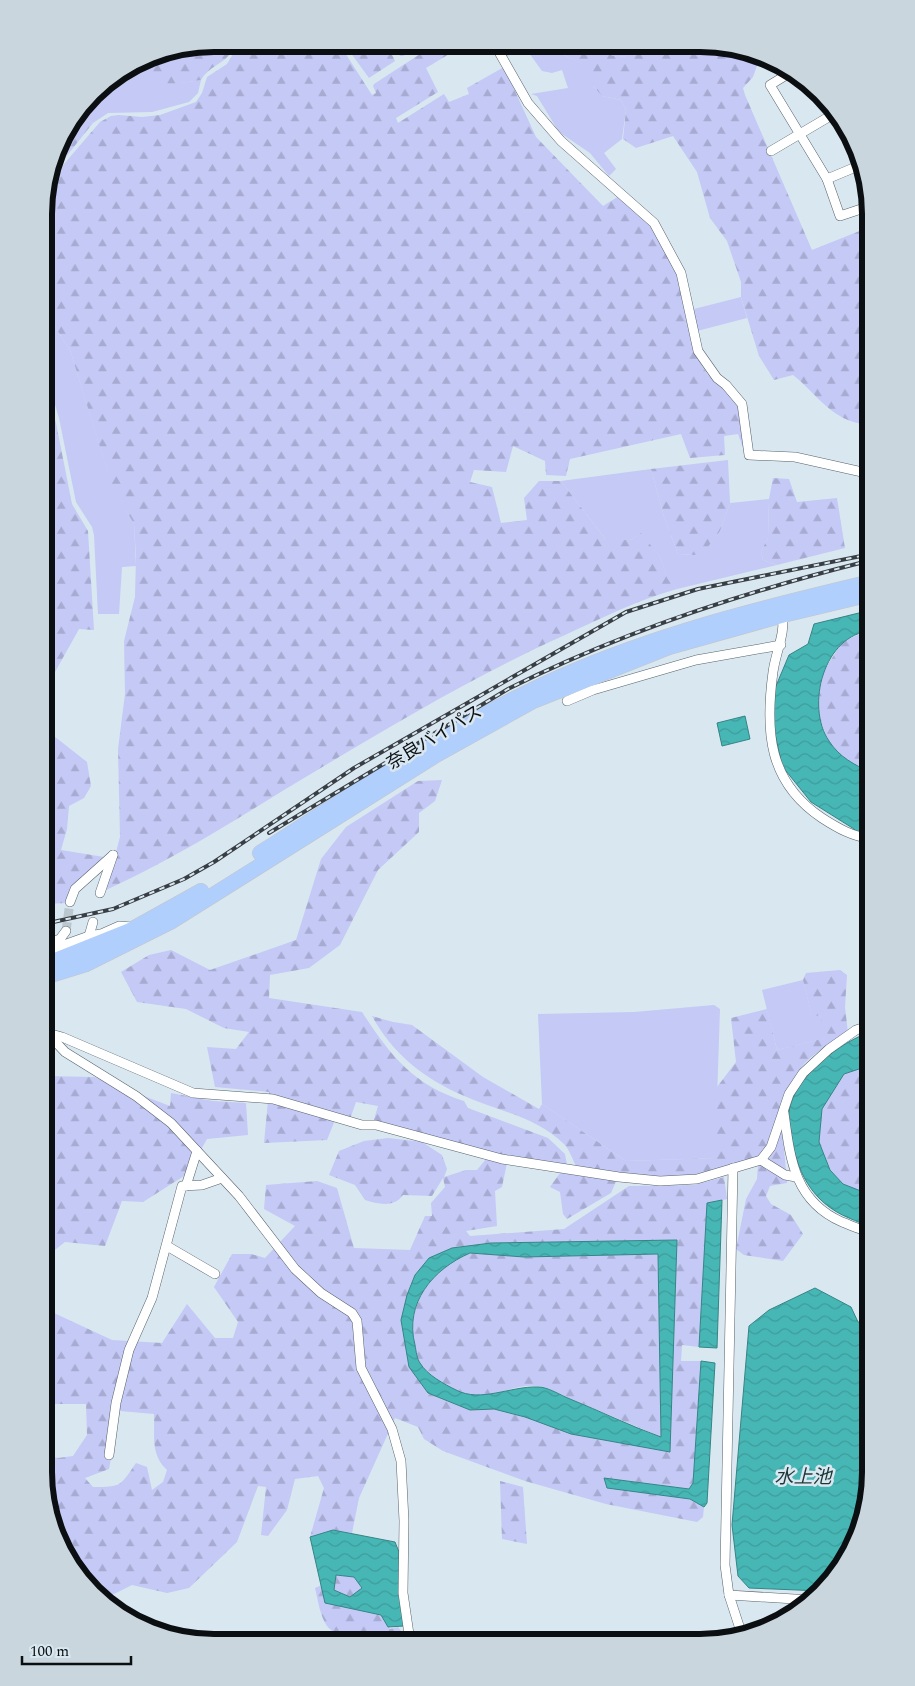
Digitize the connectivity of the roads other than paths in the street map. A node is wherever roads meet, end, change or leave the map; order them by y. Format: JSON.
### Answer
{"nodes":[{"id":1,"x":498,"y":52,"type":"edge"},
{"id":2,"x":784,"y":76,"type":"edge"},
{"id":3,"x":829,"y":117,"type":"edge"},
{"id":4,"x":800,"y":134,"type":"junction"},
{"id":5,"x":771,"y":151,"type":"dead end"},
{"id":6,"x":855,"y":167,"type":"edge"},
{"id":7,"x":827,"y":179,"type":"junction"},
{"id":8,"x":862,"y":209,"type":"edge"},
{"id":9,"x":862,"y":472,"type":"edge"},
{"id":10,"x":862,"y":585,"type":"edge"},
{"id":11,"x":862,"y":596,"type":"edge"},
{"id":12,"x":782,"y":609,"type":"junction"},
{"id":13,"x":781,"y":645,"type":"junction"},
{"id":14,"x":601,"y":681,"type":"junction"},
{"id":15,"x":567,"y":701,"type":"dead end"},
{"id":16,"x":862,"y":837,"type":"edge"},
{"id":17,"x":100,"y":893,"type":"dead end"},
{"id":18,"x":70,"y":902,"type":"tunnel mouth"},
{"id":19,"x":93,"y":922,"type":"dead end"},
{"id":20,"x":134,"y":928,"type":"junction"},
{"id":21,"x":66,"y":931,"type":"tunnel mouth"},
{"id":22,"x":89,"y":936,"type":"junction"},
{"id":23,"x":52,"y":942,"type":"edge"},
{"id":24,"x":52,"y":949,"type":"edge"},
{"id":25,"x":52,"y":962,"type":"edge"},
{"id":26,"x":52,"y":975,"type":"edge"},
{"id":27,"x":862,"y":1028,"type":"edge"},
{"id":28,"x":52,"y":1034,"type":"edge"},
{"id":29,"x":52,"y":1039,"type":"edge"},
{"id":30,"x":784,"y":1112,"type":"junction"},
{"id":31,"x":197,"y":1151,"type":"junction"},
{"id":32,"x":761,"y":1160,"type":"junction"},
{"id":33,"x":733,"y":1168,"type":"junction"},
{"id":34,"x":796,"y":1177,"type":"junction"},
{"id":35,"x":222,"y":1178,"type":"junction"},
{"id":36,"x":186,"y":1186,"type":"junction"},
{"id":37,"x":862,"y":1230,"type":"edge"},
{"id":38,"x":167,"y":1246,"type":"junction"},
{"id":39,"x":215,"y":1274,"type":"dead end"},
{"id":40,"x":109,"y":1454,"type":"dead end"},
{"id":41,"x":729,"y":1596,"type":"junction"},
{"id":42,"x":800,"y":1599,"type":"edge"},
{"id":43,"x":740,"y":1628,"type":"edge"},
{"id":44,"x":409,"y":1634,"type":"edge"}],
"edges":[{"from":1,"to":9,"type":"street"},
{"from":2,"to":4,"type":"street"},
{"from":3,"to":4,"type":"street"},
{"from":4,"to":5,"type":"street"},
{"from":4,"to":7,"type":"street"},
{"from":6,"to":7,"type":"street"},
{"from":7,"to":8,"type":"street"},
{"from":10,"to":12,"type":"highway","name":"奈良バイパス"},
{"from":11,"to":12,"type":"highway","name":"奈良バイパス"},
{"from":12,"to":13,"type":"street"},
{"from":12,"to":14,"type":"highway","name":"奈良バイパス"},
{"from":12,"to":20,"type":"highway","name":"奈良バイパス"},
{"from":13,"to":14,"type":"street"},
{"from":13,"to":16,"type":"street"},
{"from":14,"to":15,"type":"street"},
{"from":14,"to":26,"type":"highway","name":"奈良バイパス"},
{"from":17,"to":18,"type":"street"},
{"from":19,"to":22,"type":"street"},
{"from":20,"to":22,"type":"street"},
{"from":20,"to":25,"type":"highway","name":"奈良バイパス"},
{"from":21,"to":23,"type":"street"},
{"from":22,"to":24,"type":"street"},
{"from":27,"to":30,"type":"street"},
{"from":28,"to":33,"type":"street"},
{"from":29,"to":31,"type":"street"},
{"from":30,"to":32,"type":"street"},
{"from":30,"to":34,"type":"street"},
{"from":31,"to":35,"type":"street"},
{"from":31,"to":36,"type":"street"},
{"from":32,"to":33,"type":"street"},
{"from":32,"to":34,"type":"street"},
{"from":33,"to":41,"type":"street"},
{"from":34,"to":37,"type":"street"},
{"from":35,"to":36,"type":"street"},
{"from":35,"to":44,"type":"street"},
{"from":36,"to":38,"type":"street"},
{"from":38,"to":39,"type":"street"},
{"from":38,"to":40,"type":"street"},
{"from":41,"to":42,"type":"street"},
{"from":41,"to":43,"type":"street"}]}
